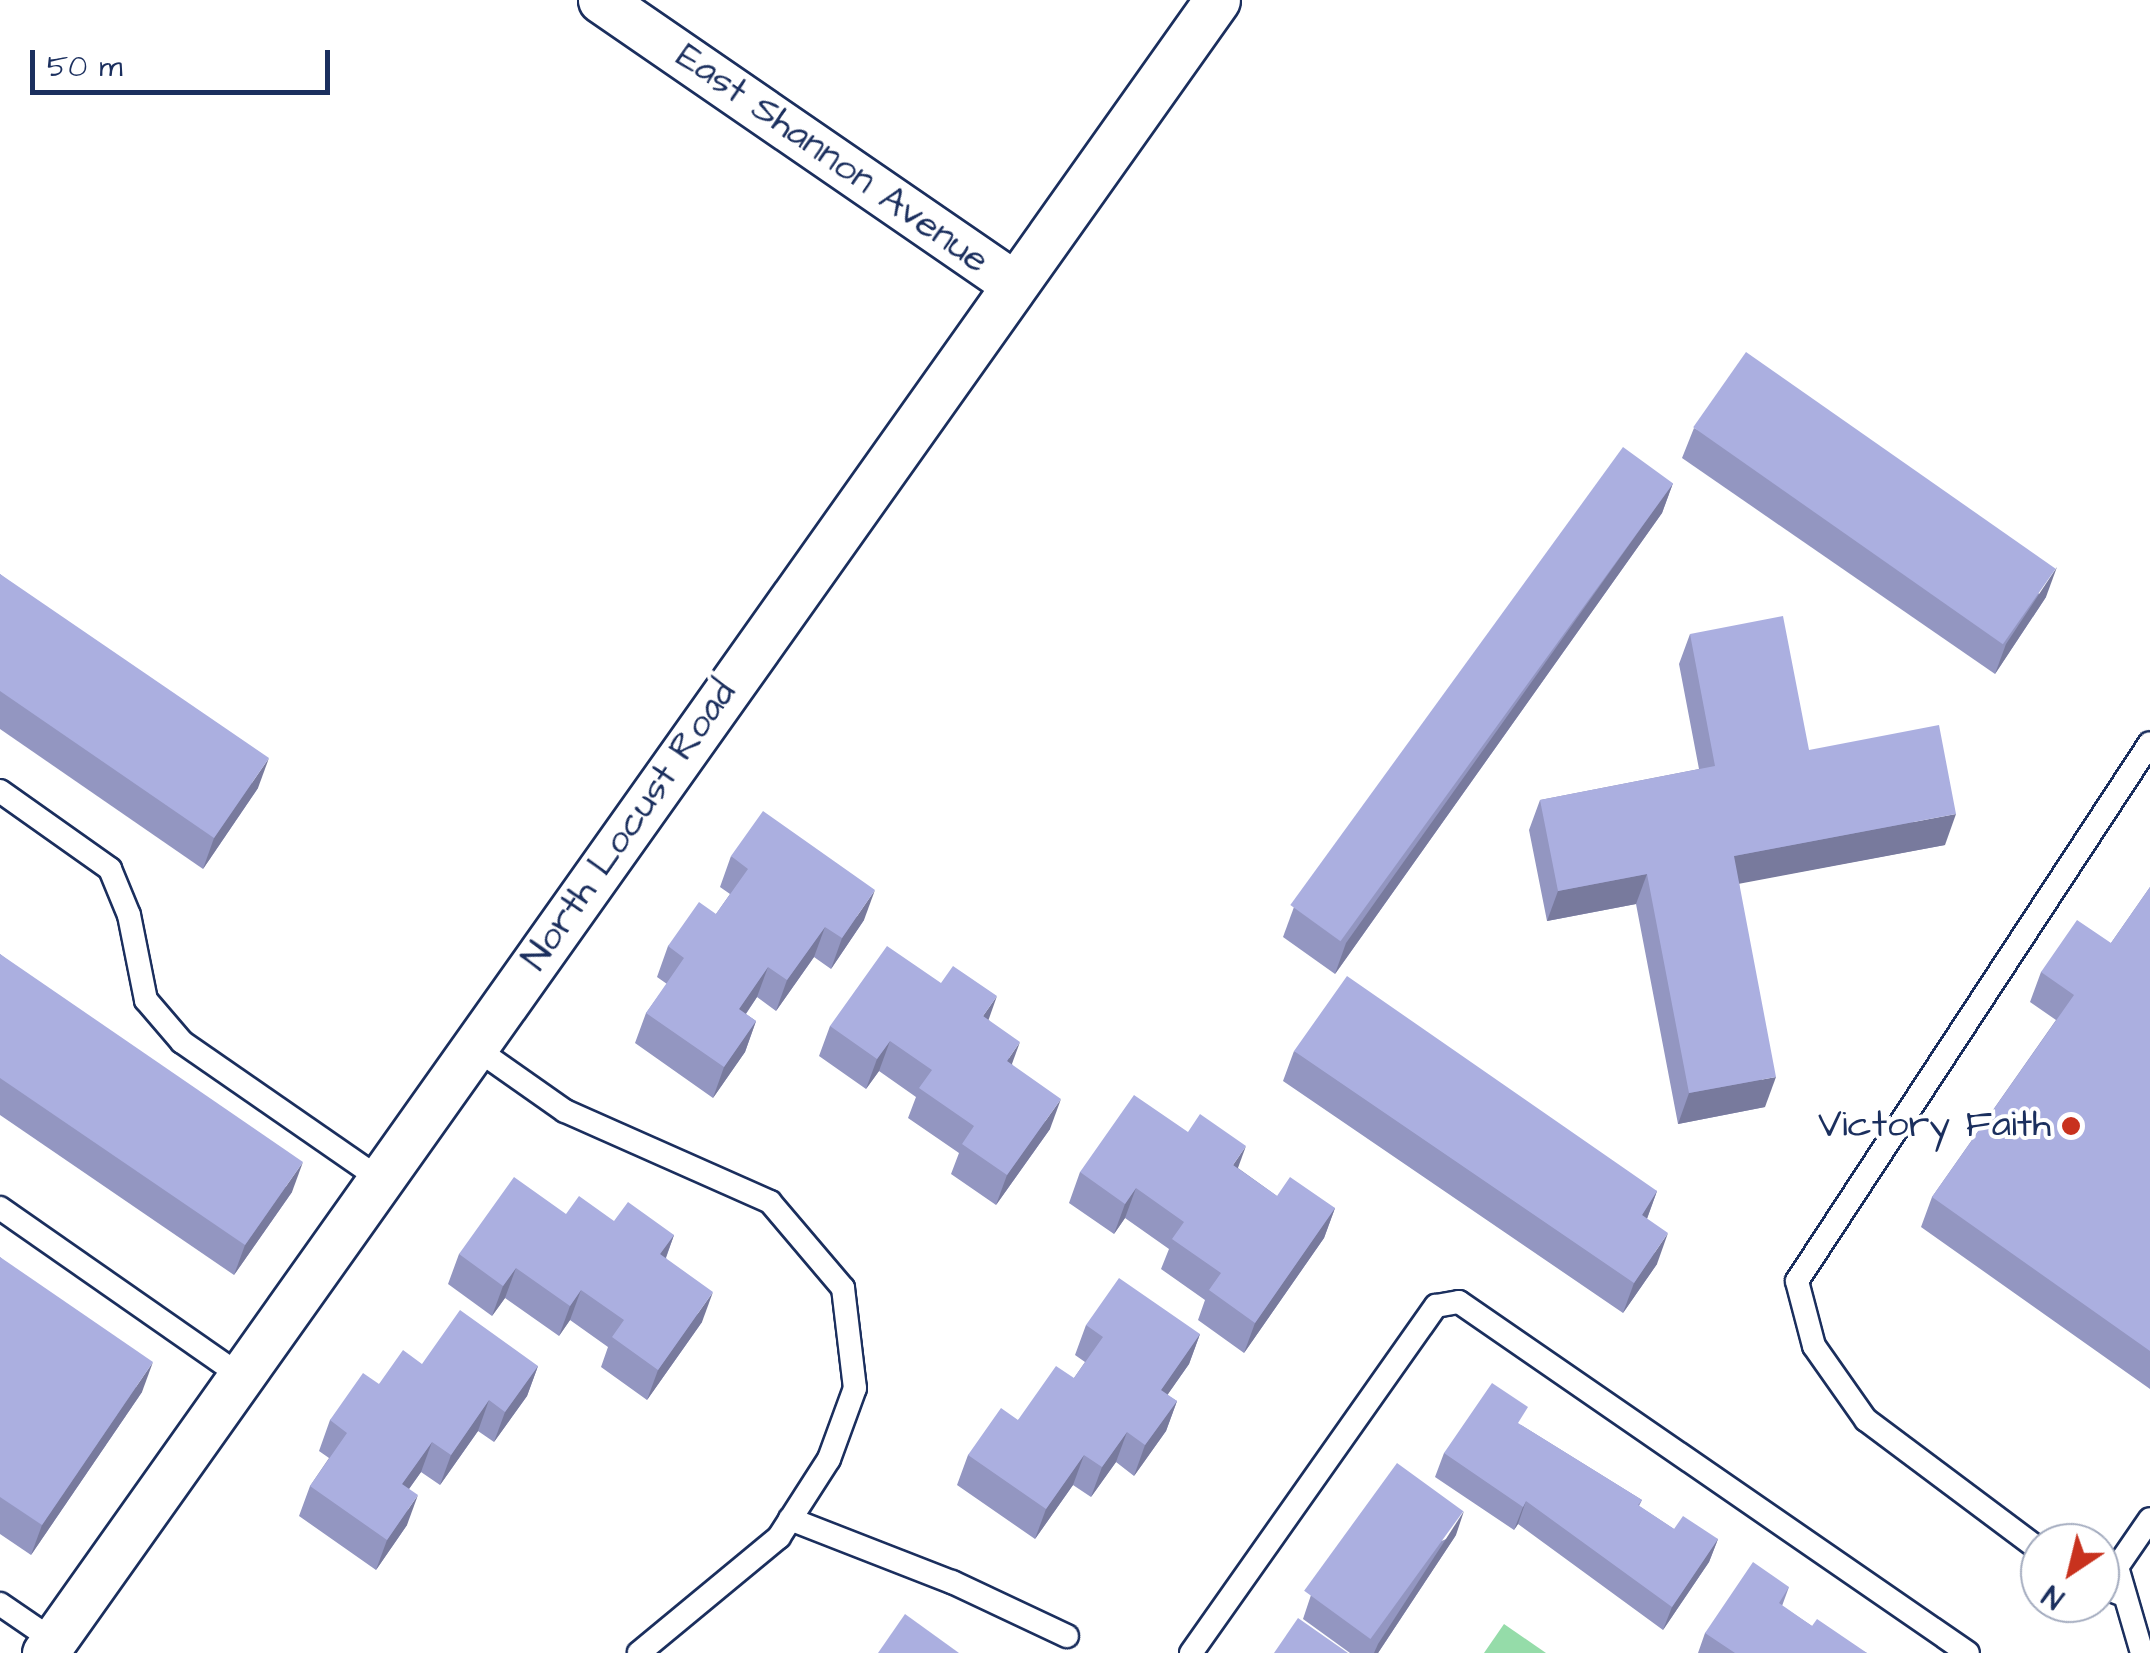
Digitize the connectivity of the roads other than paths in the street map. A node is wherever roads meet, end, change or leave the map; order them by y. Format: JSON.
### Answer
{"nodes":[{"id":1,"x":602,"y":0,"type":"edge"},
{"id":2,"x":1218,"y":0,"type":"edge"},
{"id":3,"x":1014,"y":284,"type":"junction"},
{"id":4,"x":2150,"y":743,"type":"edge"},
{"id":5,"x":0,"y":790,"type":"edge"},
{"id":6,"x":474,"y":1046,"type":"junction"},
{"id":7,"x":380,"y":1180,"type":"junction"},
{"id":8,"x":0,"y":1208,"type":"edge"},
{"id":9,"x":241,"y":1376,"type":"junction"},
{"id":10,"x":790,"y":1519,"type":"junction"},
{"id":11,"x":2150,"y":1519,"type":"edge"},
{"id":12,"x":2020,"y":1535,"type":"edge"},
{"id":13,"x":2120,"y":1594,"type":"edge"},
{"id":14,"x":2124,"y":1595,"type":"junction"},
{"id":15,"x":0,"y":1604,"type":"edge"},
{"id":16,"x":1066,"y":1636,"type":"dead end"},
{"id":17,"x":50,"y":1647,"type":"edge"},
{"id":18,"x":639,"y":1653,"type":"edge"},
{"id":19,"x":1191,"y":1653,"type":"edge"},
{"id":20,"x":1968,"y":1653,"type":"edge"},
{"id":21,"x":2142,"y":1653,"type":"edge"}],
"edges":[{"from":1,"to":3,"type":"street","name":"East Shannon Avenue"},
{"from":2,"to":3,"type":"street","name":"North Locust Road"},
{"from":3,"to":6,"type":"street","name":"North Locust Road"},
{"from":4,"to":12,"type":"lane"},
{"from":5,"to":7,"type":"lane"},
{"from":6,"to":7,"type":"street","name":"North Locust Road"},
{"from":6,"to":10,"type":"lane"},
{"from":7,"to":9,"type":"street","name":"North Locust Road"},
{"from":8,"to":9,"type":"lane"},
{"from":9,"to":17,"type":"street","name":"North Locust Road"},
{"from":10,"to":16,"type":"lane"},
{"from":10,"to":18,"type":"lane"},
{"from":11,"to":14,"type":"lane"},
{"from":13,"to":14,"type":"lane"},
{"from":14,"to":21,"type":"lane"},
{"from":15,"to":17,"type":"lane"},
{"from":19,"to":20,"type":"lane"}]}
